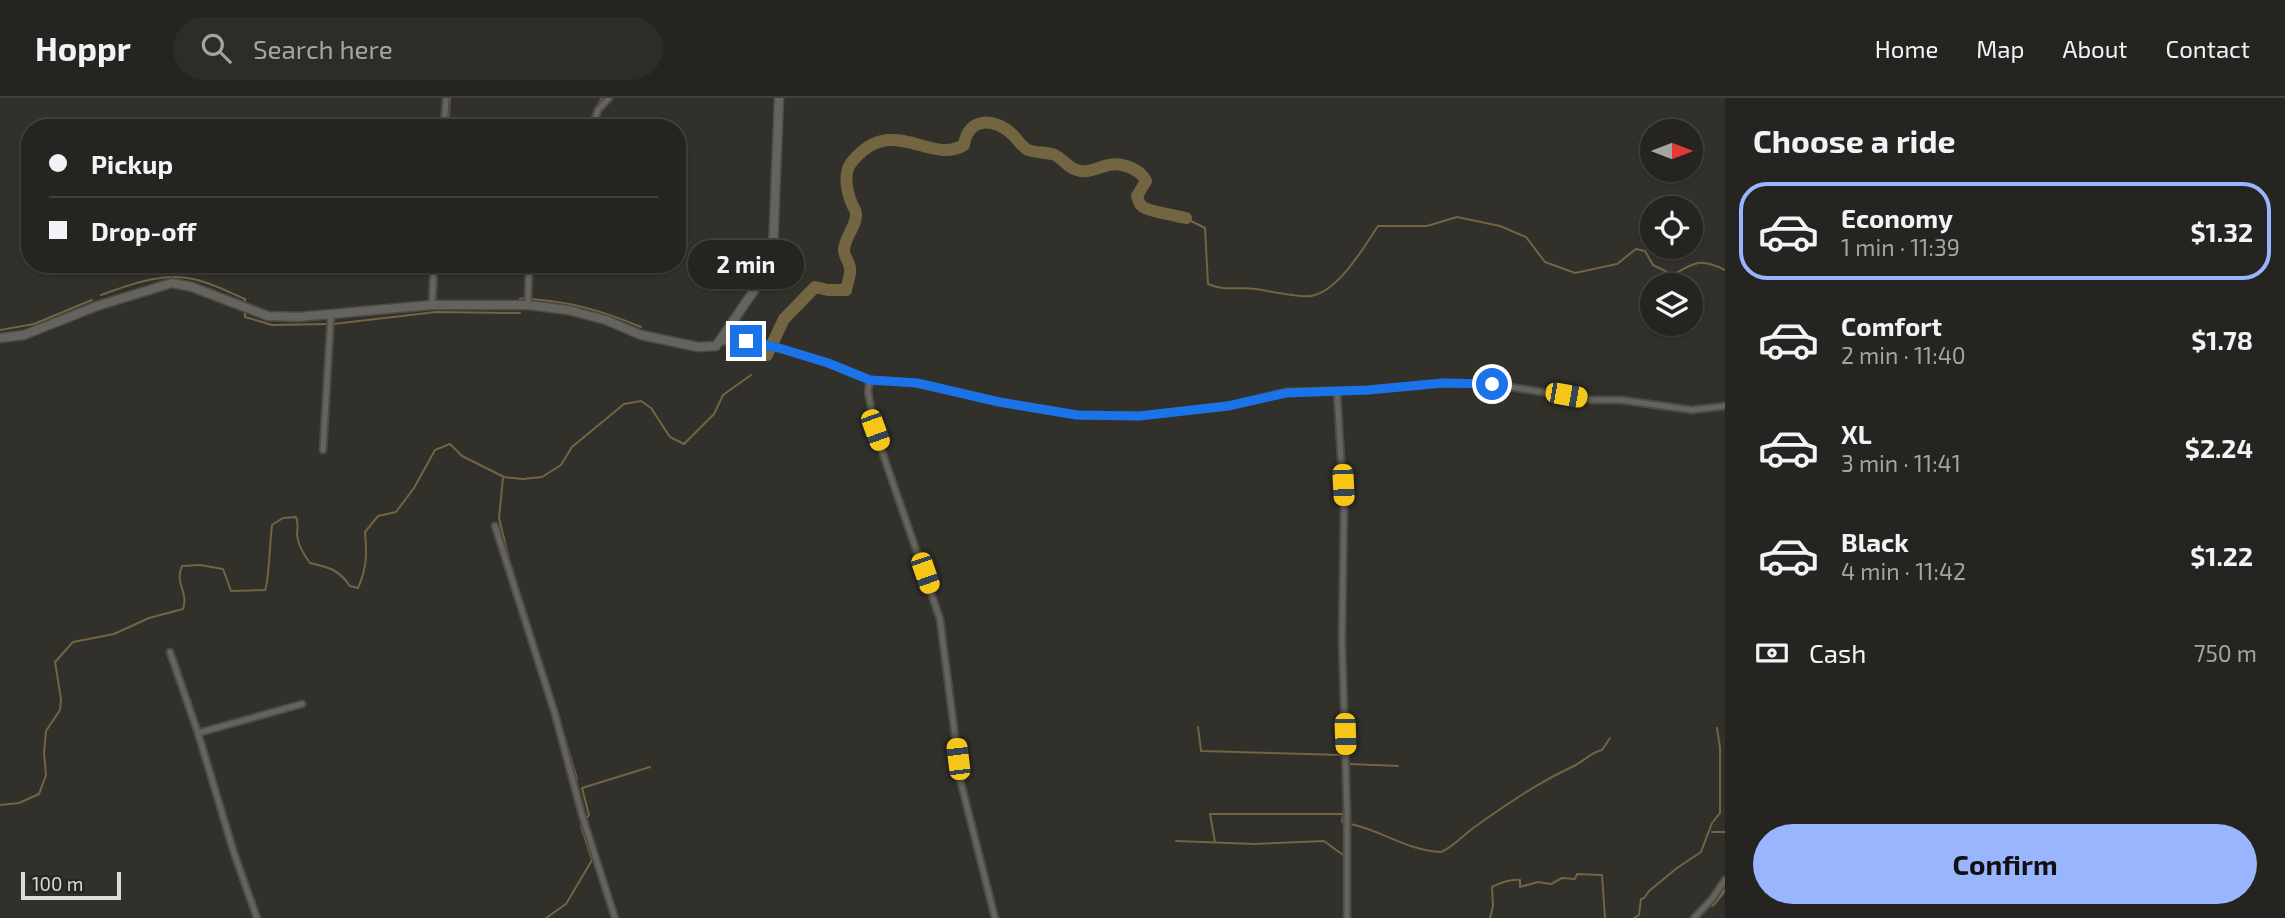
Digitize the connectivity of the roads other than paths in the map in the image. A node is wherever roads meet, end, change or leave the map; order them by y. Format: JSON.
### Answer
{"nodes":[{"id":1,"x":446,"y":98,"type":"edge"},
{"id":2,"x":609,"y":98,"type":"edge"},
{"id":3,"x":779,"y":98,"type":"edge"},
{"id":4,"x":445,"y":119,"type":"edge"},
{"id":5,"x":595,"y":119,"type":"edge"},
{"id":6,"x":434,"y":273,"type":"edge"},
{"id":7,"x":529,"y":273,"type":"edge"},
{"id":8,"x":432,"y":304,"type":"junction"},
{"id":9,"x":528,"y":305,"type":"junction"},
{"id":10,"x":331,"y":314,"type":"junction"},
{"id":11,"x":0,"y":338,"type":"edge"},
{"id":12,"x":719,"y":342,"type":"junction"},
{"id":13,"x":870,"y":380,"type":"junction"},
{"id":14,"x":1337,"y":392,"type":"junction"},
{"id":15,"x":1725,"y":407,"type":"edge"},
{"id":16,"x":323,"y":450,"type":"dead end"},
{"id":17,"x":495,"y":526,"type":"dead end"},
{"id":18,"x":170,"y":652,"type":"dead end"},
{"id":19,"x":302,"y":704,"type":"dead end"},
{"id":20,"x":198,"y":733,"type":"junction"},
{"id":21,"x":1725,"y":880,"type":"edge"},
{"id":22,"x":257,"y":918,"type":"edge"},
{"id":23,"x":615,"y":918,"type":"edge"},
{"id":24,"x":995,"y":918,"type":"edge"},
{"id":25,"x":1347,"y":918,"type":"edge"},
{"id":26,"x":1694,"y":918,"type":"edge"}],
"edges":[{"from":1,"to":4,"type":"street"},
{"from":2,"to":5,"type":"street"},
{"from":3,"to":12,"type":"main road"},
{"from":6,"to":8,"type":"street"},
{"from":7,"to":9,"type":"street"},
{"from":8,"to":9,"type":"main road"},
{"from":8,"to":10,"type":"main road"},
{"from":9,"to":12,"type":"main road"},
{"from":10,"to":11,"type":"main road"},
{"from":10,"to":16,"type":"street"},
{"from":12,"to":13,"type":"street"},
{"from":13,"to":14,"type":"street"},
{"from":13,"to":24,"type":"street"},
{"from":14,"to":15,"type":"street"},
{"from":14,"to":25,"type":"street"},
{"from":17,"to":23,"type":"street"},
{"from":18,"to":20,"type":"street"},
{"from":19,"to":20,"type":"street"},
{"from":20,"to":22,"type":"street"},
{"from":21,"to":26,"type":"street"}]}
